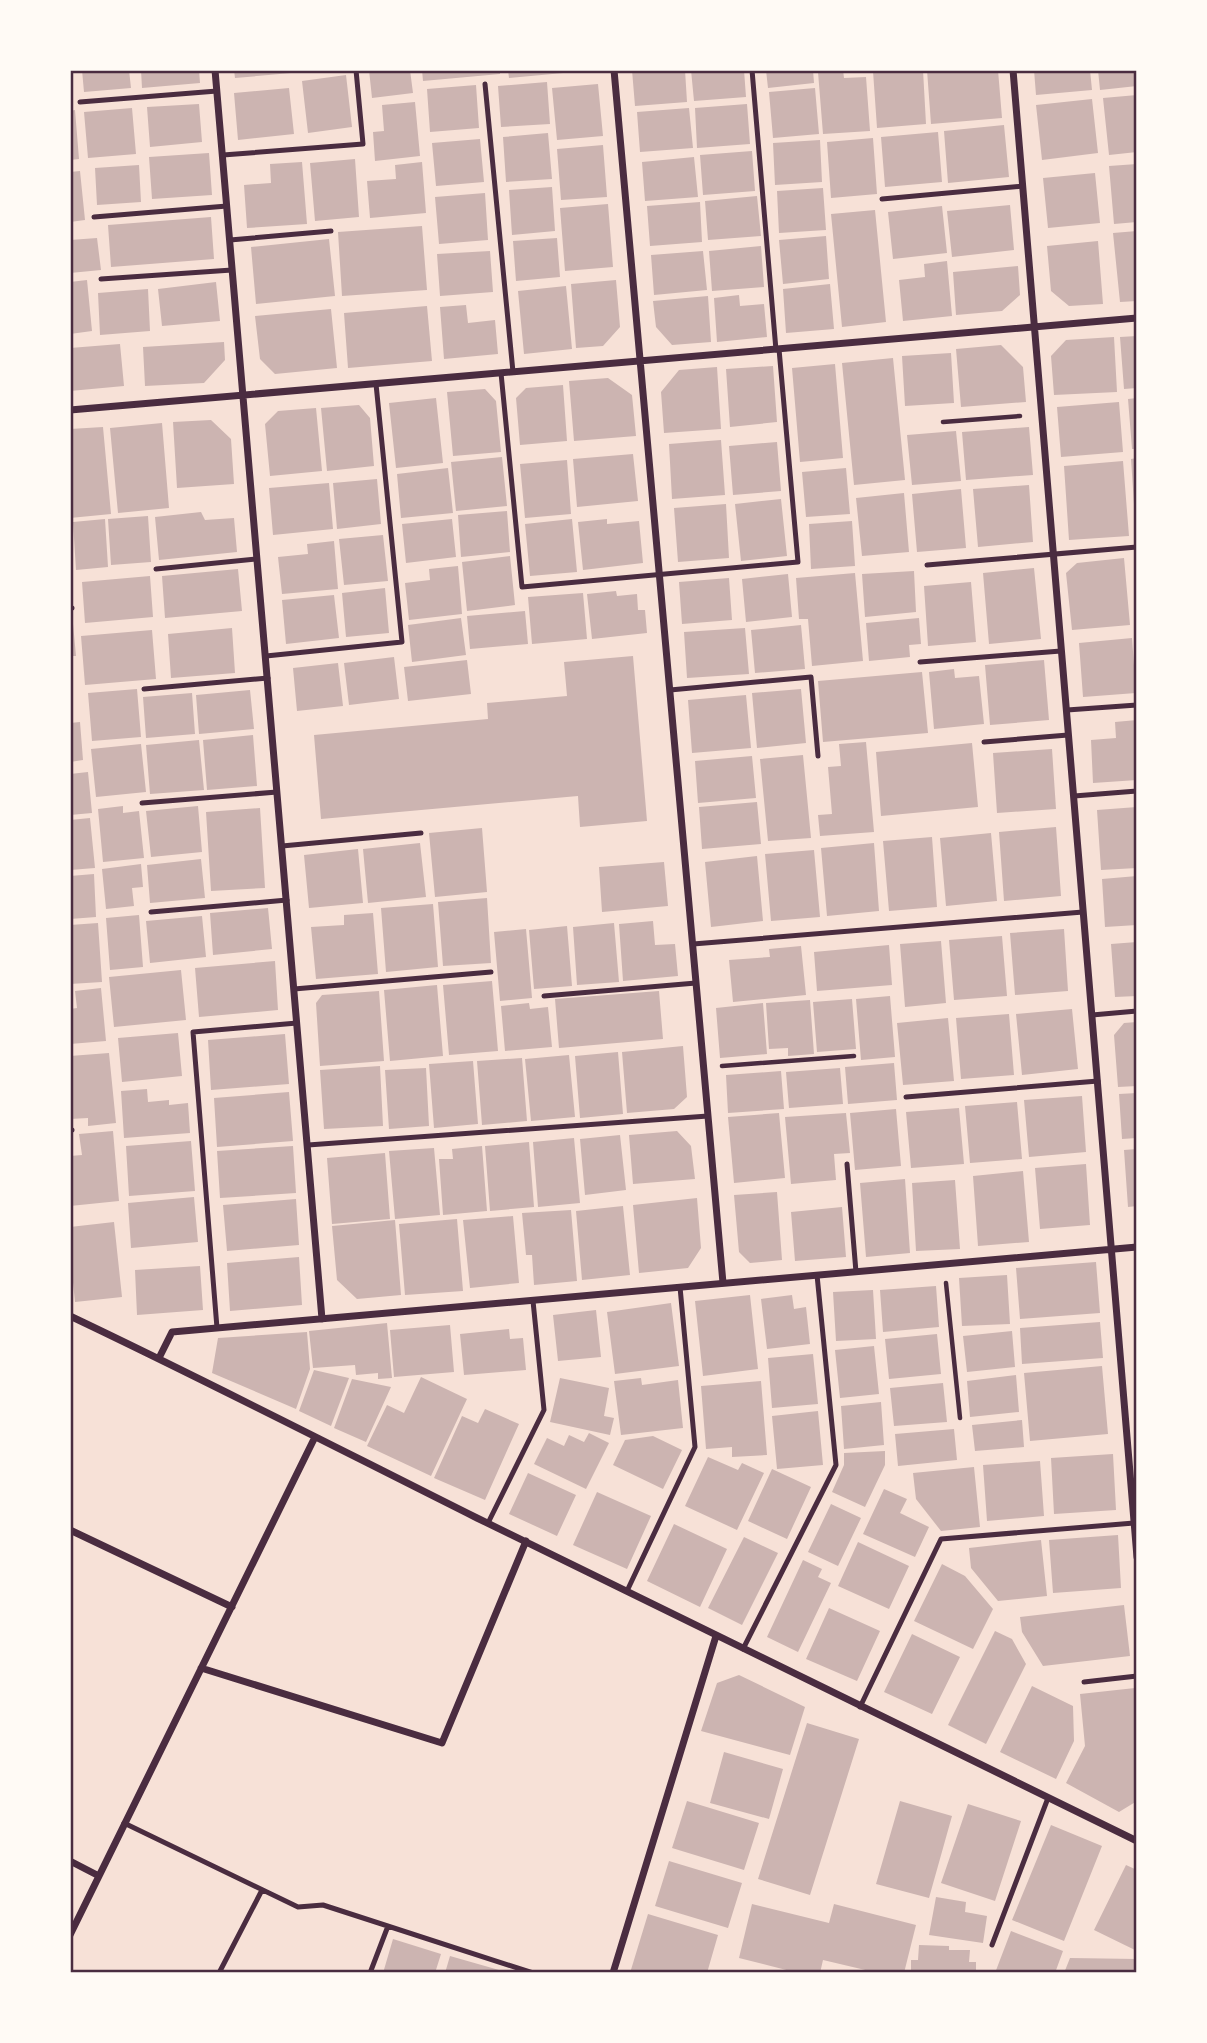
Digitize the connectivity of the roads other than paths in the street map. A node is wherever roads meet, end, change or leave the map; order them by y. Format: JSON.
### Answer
{"nodes":[{"id":1,"x":215,"y":70,"type":"edge"},
{"id":2,"x":356,"y":70,"type":"edge"},
{"id":3,"x":614,"y":70,"type":"edge"},
{"id":4,"x":752,"y":70,"type":"edge"},
{"id":5,"x":1013,"y":70,"type":"edge"},
{"id":6,"x":485,"y":84,"type":"dead end"},
{"id":7,"x":217,"y":91,"type":"junction"},
{"id":8,"x":80,"y":102,"type":"dead end"},
{"id":9,"x":223,"y":155,"type":"junction"},
{"id":10,"x":1023,"y":187,"type":"junction"},
{"id":11,"x":882,"y":200,"type":"dead end"},
{"id":12,"x":227,"y":206,"type":"junction"},
{"id":13,"x":94,"y":218,"type":"dead end"},
{"id":14,"x":331,"y":231,"type":"dead end"},
{"id":15,"x":230,"y":240,"type":"junction"},
{"id":16,"x":232,"y":270,"type":"junction"},
{"id":17,"x":101,"y":279,"type":"dead end"},
{"id":18,"x":1137,"y":318,"type":"edge"},
{"id":19,"x":1035,"y":327,"type":"junction"},
{"id":20,"x":777,"y":349,"type":"junction"},
{"id":21,"x":640,"y":360,"type":"junction"},
{"id":22,"x":513,"y":372,"type":"junction"},
{"id":23,"x":501,"y":373,"type":"junction"},
{"id":24,"x":376,"y":384,"type":"junction"},
{"id":25,"x":243,"y":396,"type":"junction"},
{"id":26,"x":70,"y":410,"type":"edge"},
{"id":27,"x":1137,"y":547,"type":"edge"},
{"id":28,"x":1054,"y":555,"type":"junction"},
{"id":29,"x":257,"y":559,"type":"junction"},
{"id":30,"x":928,"y":565,"type":"dead end"},
{"id":31,"x":156,"y":569,"type":"dead end"},
{"id":32,"x":659,"y":574,"type":"junction"},
{"id":33,"x":1061,"y":651,"type":"junction"},
{"id":34,"x":266,"y":656,"type":"junction"},
{"id":35,"x":920,"y":663,"type":"dead end"},
{"id":36,"x":268,"y":678,"type":"junction"},
{"id":37,"x":144,"y":689,"type":"dead end"},
{"id":38,"x":670,"y":690,"type":"junction"},
{"id":39,"x":1137,"y":705,"type":"edge"},
{"id":40,"x":1067,"y":710,"type":"junction"},
{"id":41,"x":1069,"y":735,"type":"junction"},
{"id":42,"x":984,"y":742,"type":"dead end"},
{"id":43,"x":818,"y":756,"type":"dead end"},
{"id":44,"x":1137,"y":791,"type":"edge"},
{"id":45,"x":278,"y":792,"type":"junction"},
{"id":46,"x":1074,"y":796,"type":"junction"},
{"id":47,"x":142,"y":803,"type":"dead end"},
{"id":48,"x":421,"y":833,"type":"dead end"},
{"id":49,"x":282,"y":846,"type":"junction"},
{"id":50,"x":287,"y":900,"type":"junction"},
{"id":51,"x":151,"y":912,"type":"dead end"},
{"id":52,"x":1083,"y":912,"type":"junction"},
{"id":53,"x":693,"y":944,"type":"junction"},
{"id":54,"x":491,"y":972,"type":"dead end"},
{"id":55,"x":696,"y":983,"type":"junction"},
{"id":56,"x":294,"y":989,"type":"junction"},
{"id":57,"x":544,"y":996,"type":"dead end"},
{"id":58,"x":1137,"y":1011,"type":"edge"},
{"id":59,"x":1092,"y":1015,"type":"junction"},
{"id":60,"x":297,"y":1023,"type":"junction"},
{"id":61,"x":1098,"y":1081,"type":"junction"},
{"id":62,"x":906,"y":1097,"type":"dead end"},
{"id":63,"x":708,"y":1116,"type":"junction"},
{"id":64,"x":307,"y":1145,"type":"junction"},
{"id":65,"x":847,"y":1164,"type":"dead end"},
{"id":66,"x":1137,"y":1247,"type":"edge"},
{"id":67,"x":1111,"y":1249,"type":"junction"},
{"id":68,"x":856,"y":1272,"type":"junction"},
{"id":69,"x":817,"y":1275,"type":"junction"},
{"id":70,"x":723,"y":1283,"type":"junction"},
{"id":71,"x":680,"y":1287,"type":"junction"},
{"id":72,"x":533,"y":1300,"type":"junction"},
{"id":73,"x":70,"y":1316,"type":"edge"},
{"id":74,"x":322,"y":1319,"type":"junction"},
{"id":75,"x":217,"y":1328,"type":"junction"},
{"id":76,"x":159,"y":1358,"type":"junction"},
{"id":77,"x":1137,"y":1435,"type":"edge"},
{"id":78,"x":1127,"y":1436,"type":"junction"},
{"id":79,"x":315,"y":1437,"type":"junction"},
{"id":80,"x":488,"y":1523,"type":"junction"},
{"id":81,"x":1134,"y":1523,"type":"junction"},
{"id":82,"x":70,"y":1530,"type":"edge"},
{"id":83,"x":1136,"y":1537,"type":"edge"},
{"id":84,"x":526,"y":1541,"type":"junction"},
{"id":85,"x":1137,"y":1557,"type":"edge"},
{"id":86,"x":626,"y":1591,"type":"junction"},
{"id":87,"x":232,"y":1607,"type":"junction"},
{"id":88,"x":716,"y":1636,"type":"junction"},
{"id":89,"x":743,"y":1649,"type":"junction"},
{"id":90,"x":201,"y":1668,"type":"junction"},
{"id":91,"x":1137,"y":1676,"type":"edge"},
{"id":92,"x":1084,"y":1682,"type":"dead end"},
{"id":93,"x":860,"y":1707,"type":"junction"},
{"id":94,"x":1048,"y":1798,"type":"junction"},
{"id":95,"x":124,"y":1823,"type":"junction"},
{"id":96,"x":1137,"y":1841,"type":"edge"},
{"id":97,"x":70,"y":1861,"type":"edge"},
{"id":98,"x":99,"y":1876,"type":"junction"},
{"id":99,"x":262,"y":1890,"type":"junction"},
{"id":100,"x":388,"y":1926,"type":"junction"},
{"id":101,"x":70,"y":1935,"type":"edge"},
{"id":102,"x":992,"y":1945,"type":"dead end"},
{"id":103,"x":219,"y":1973,"type":"edge"},
{"id":104,"x":370,"y":1973,"type":"edge"},
{"id":105,"x":533,"y":1973,"type":"edge"},
{"id":106,"x":613,"y":1973,"type":"edge"}],
"edges":[{"from":1,"to":7,"type":"street"},
{"from":2,"to":9,"type":"lane"},
{"from":3,"to":21,"type":"street"},
{"from":4,"to":20,"type":"lane"},
{"from":5,"to":10,"type":"street"},
{"from":6,"to":22,"type":"lane"},
{"from":7,"to":8,"type":"lane"},
{"from":7,"to":9,"type":"street"},
{"from":9,"to":12,"type":"street"},
{"from":10,"to":11,"type":"lane"},
{"from":10,"to":19,"type":"street"},
{"from":12,"to":13,"type":"lane"},
{"from":12,"to":15,"type":"street"},
{"from":14,"to":15,"type":"lane"},
{"from":15,"to":16,"type":"street"},
{"from":16,"to":17,"type":"lane"},
{"from":16,"to":25,"type":"street"},
{"from":18,"to":19,"type":"street"},
{"from":19,"to":20,"type":"street"},
{"from":19,"to":28,"type":"street"},
{"from":20,"to":21,"type":"street"},
{"from":20,"to":32,"type":"lane"},
{"from":21,"to":22,"type":"street"},
{"from":21,"to":32,"type":"street"},
{"from":22,"to":23,"type":"street"},
{"from":23,"to":24,"type":"street"},
{"from":23,"to":32,"type":"lane"},
{"from":24,"to":25,"type":"street"},
{"from":24,"to":34,"type":"lane"},
{"from":25,"to":26,"type":"street"},
{"from":25,"to":29,"type":"street"},
{"from":27,"to":28,"type":"lane"},
{"from":28,"to":30,"type":"lane"},
{"from":28,"to":33,"type":"street"},
{"from":29,"to":31,"type":"lane"},
{"from":29,"to":34,"type":"street"},
{"from":32,"to":38,"type":"street"},
{"from":33,"to":35,"type":"lane"},
{"from":33,"to":40,"type":"street"},
{"from":34,"to":36,"type":"street"},
{"from":36,"to":37,"type":"lane"},
{"from":36,"to":45,"type":"street"},
{"from":38,"to":43,"type":"lane"},
{"from":38,"to":53,"type":"street"},
{"from":39,"to":40,"type":"lane"},
{"from":40,"to":41,"type":"street"},
{"from":41,"to":42,"type":"lane"},
{"from":41,"to":46,"type":"street"},
{"from":44,"to":46,"type":"lane"},
{"from":45,"to":47,"type":"lane"},
{"from":45,"to":49,"type":"street"},
{"from":46,"to":52,"type":"street"},
{"from":48,"to":49,"type":"lane"},
{"from":49,"to":50,"type":"street"},
{"from":50,"to":51,"type":"lane"},
{"from":50,"to":56,"type":"street"},
{"from":52,"to":53,"type":"lane"},
{"from":52,"to":59,"type":"street"},
{"from":53,"to":55,"type":"street"},
{"from":54,"to":56,"type":"lane"},
{"from":55,"to":57,"type":"lane"},
{"from":55,"to":63,"type":"street"},
{"from":56,"to":60,"type":"street"},
{"from":58,"to":59,"type":"lane"},
{"from":59,"to":61,"type":"street"},
{"from":60,"to":64,"type":"street"},
{"from":60,"to":75,"type":"lane"},
{"from":61,"to":62,"type":"lane"},
{"from":61,"to":67,"type":"street"},
{"from":63,"to":64,"type":"lane"},
{"from":63,"to":70,"type":"street"},
{"from":64,"to":74,"type":"street"},
{"from":65,"to":68,"type":"lane"},
{"from":66,"to":67,"type":"street"},
{"from":67,"to":68,"type":"street"},
{"from":67,"to":78,"type":"street"},
{"from":68,"to":69,"type":"street"},
{"from":69,"to":70,"type":"street"},
{"from":69,"to":89,"type":"lane"},
{"from":70,"to":71,"type":"street"},
{"from":71,"to":72,"type":"street"},
{"from":71,"to":86,"type":"lane"},
{"from":72,"to":74,"type":"street"},
{"from":72,"to":80,"type":"lane"},
{"from":73,"to":76,"type":"street"},
{"from":74,"to":75,"type":"street"},
{"from":75,"to":76,"type":"street"},
{"from":76,"to":79,"type":"street"},
{"from":77,"to":78,"type":"lane"},
{"from":78,"to":81,"type":"street"},
{"from":79,"to":80,"type":"street"},
{"from":79,"to":87,"type":"street"},
{"from":80,"to":84,"type":"street"},
{"from":81,"to":83,"type":"street"},
{"from":81,"to":93,"type":"lane"},
{"from":82,"to":87,"type":"street"},
{"from":83,"to":85,"type":"street"},
{"from":84,"to":86,"type":"street"},
{"from":84,"to":90,"type":"street"},
{"from":86,"to":88,"type":"street"},
{"from":87,"to":90,"type":"street"},
{"from":88,"to":89,"type":"street"},
{"from":88,"to":106,"type":"street"},
{"from":89,"to":93,"type":"street"},
{"from":90,"to":95,"type":"street"},
{"from":91,"to":92,"type":"lane"},
{"from":93,"to":94,"type":"street"},
{"from":94,"to":96,"type":"street"},
{"from":94,"to":102,"type":"lane"},
{"from":95,"to":98,"type":"street"},
{"from":95,"to":99,"type":"lane"},
{"from":97,"to":98,"type":"street"},
{"from":98,"to":101,"type":"street"},
{"from":99,"to":100,"type":"lane"},
{"from":99,"to":103,"type":"lane"},
{"from":100,"to":104,"type":"lane"},
{"from":100,"to":105,"type":"lane"}]}
